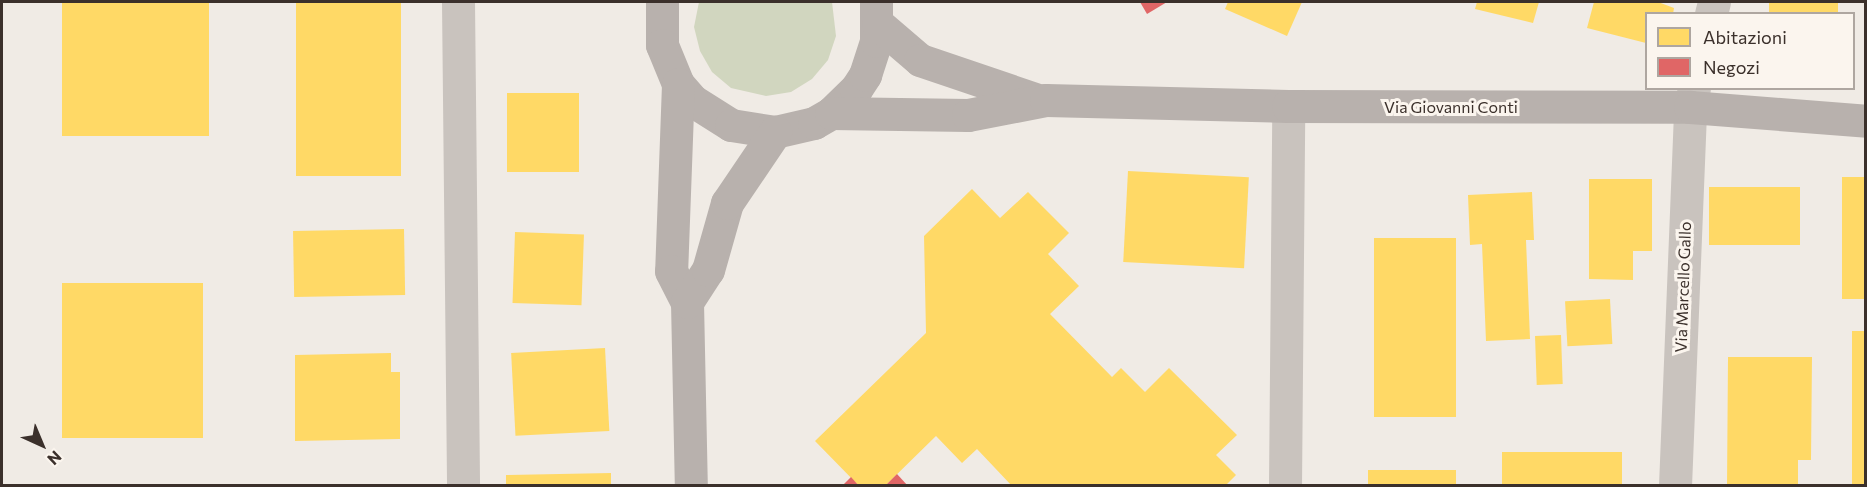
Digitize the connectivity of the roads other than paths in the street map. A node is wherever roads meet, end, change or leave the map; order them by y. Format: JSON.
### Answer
{"nodes":[{"id":1,"x":458,"y":2,"type":"edge"},
{"id":2,"x":662,"y":2,"type":"edge"},
{"id":3,"x":877,"y":13,"type":"edge"},
{"id":4,"x":678,"y":84,"type":"junction"},
{"id":5,"x":1692,"y":98,"type":"edge"},
{"id":6,"x":1036,"y":100,"type":"junction"},
{"id":7,"x":1288,"y":106,"type":"junction"},
{"id":8,"x":831,"y":113,"type":"junction"},
{"id":9,"x":1866,"y":121,"type":"edge"},
{"id":10,"x":775,"y":132,"type":"junction"},
{"id":11,"x":687,"y":302,"type":"junction"},
{"id":12,"x":463,"y":486,"type":"edge"},
{"id":13,"x":691,"y":486,"type":"edge"},
{"id":14,"x":1285,"y":486,"type":"edge"},
{"id":15,"x":1675,"y":486,"type":"edge"}],
"edges":[{"from":1,"to":12,"type":"street"},
{"from":2,"to":4,"type":"main road"},
{"from":3,"to":6,"type":"main road","name":"Via Giovanni Conti"},
{"from":3,"to":8,"type":"main road"},
{"from":4,"to":10,"type":"main road"},
{"from":4,"to":11,"type":"main road"},
{"from":5,"to":7,"type":"main road","name":"Via Giovanni Conti"},
{"from":5,"to":9,"type":"main road","name":"Via Giovanni Conti"},
{"from":5,"to":15,"type":"street","name":"Via Marcello Gallo"},
{"from":6,"to":7,"type":"main road","name":"Via Giovanni Conti"},
{"from":6,"to":8,"type":"main road","name":"Via Giovanni Conti"},
{"from":7,"to":14,"type":"street"},
{"from":8,"to":10,"type":"main road"},
{"from":10,"to":11,"type":"main road"},
{"from":11,"to":13,"type":"main road"}]}
